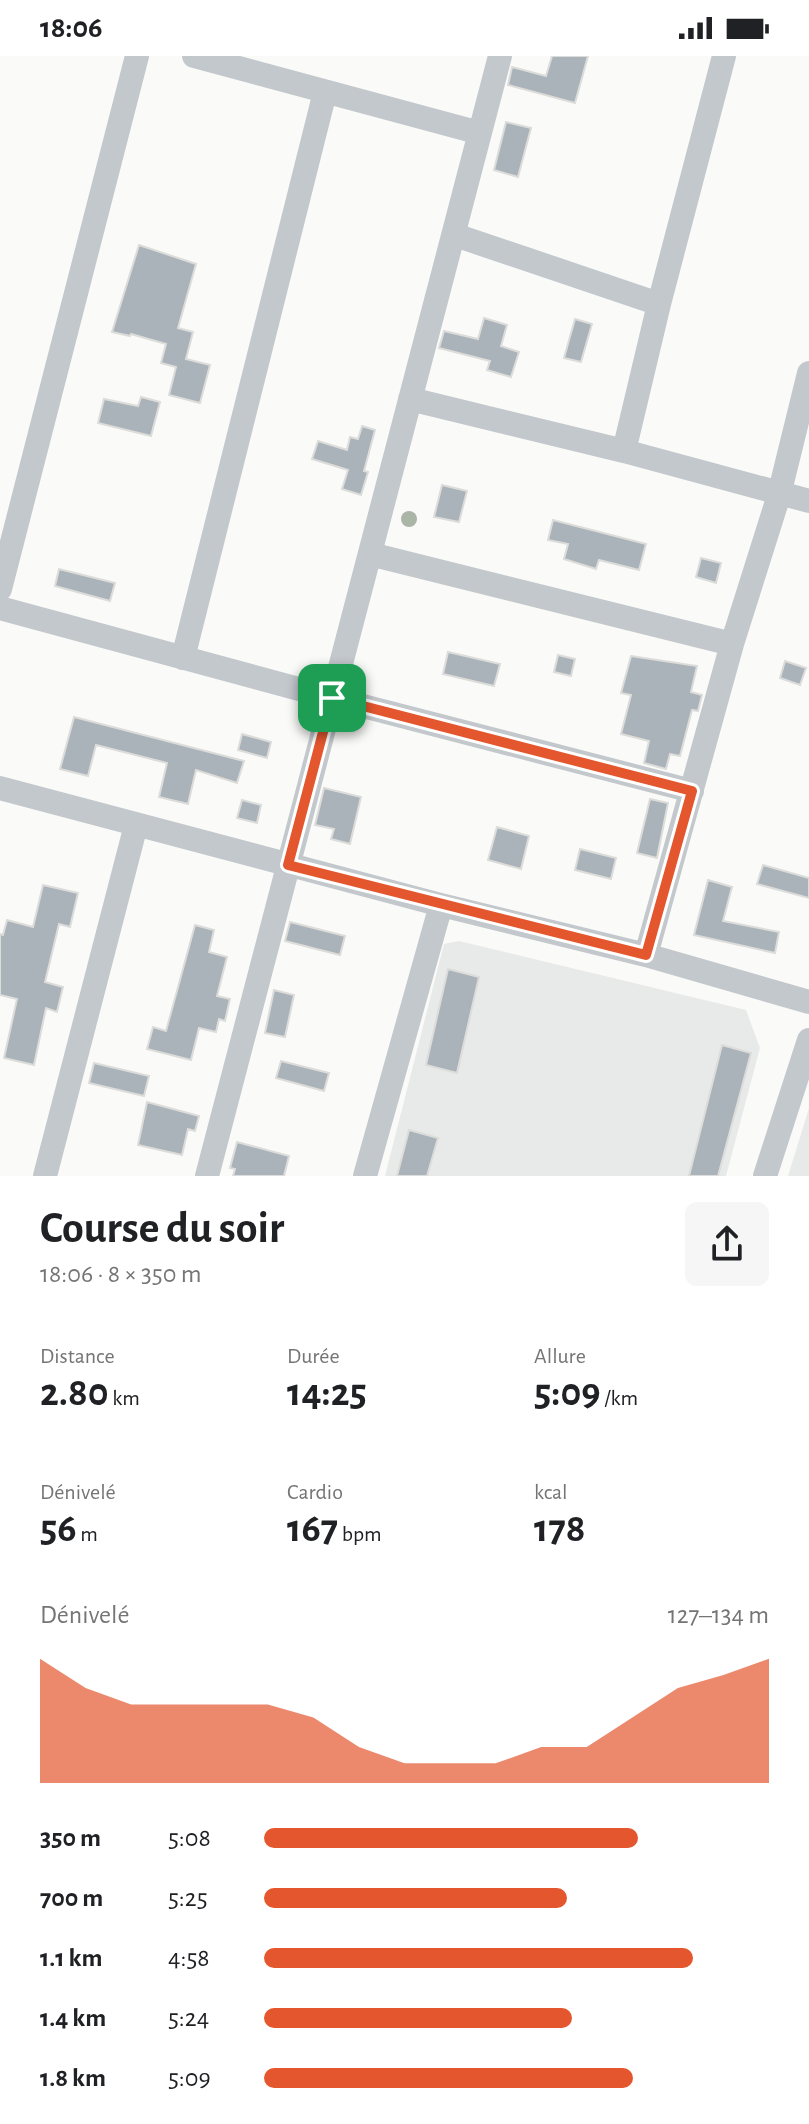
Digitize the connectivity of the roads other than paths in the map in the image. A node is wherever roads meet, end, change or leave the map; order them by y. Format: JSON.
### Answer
{"nodes":[{"id":1,"x":137,"y":56,"type":"edge"},
{"id":2,"x":194,"y":56,"type":"edge"},
{"id":3,"x":500,"y":56,"type":"edge"},
{"id":4,"x":724,"y":56,"type":"edge"},
{"id":5,"x":325,"y":92,"type":"junction"},
{"id":6,"x":480,"y":133,"type":"junction"},
{"id":7,"x":455,"y":235,"type":"junction"},
{"id":8,"x":659,"y":304,"type":"junction"},
{"id":9,"x":809,"y":373,"type":"edge"},
{"id":10,"x":410,"y":399,"type":"junction"},
{"id":11,"x":624,"y":451,"type":"junction"},
{"id":12,"x":779,"y":495,"type":"junction"},
{"id":13,"x":809,"y":501,"type":"edge"},
{"id":14,"x":370,"y":554,"type":"junction"},
{"id":15,"x":0,"y":589,"type":"edge"},
{"id":16,"x":0,"y":608,"type":"edge"},
{"id":17,"x":732,"y":644,"type":"junction"},
{"id":18,"x":183,"y":658,"type":"junction"},
{"id":19,"x":332,"y":698,"type":"junction"},
{"id":20,"x":0,"y":788,"type":"edge"},
{"id":21,"x":692,"y":791,"type":"junction"},
{"id":22,"x":136,"y":825,"type":"junction"},
{"id":23,"x":288,"y":865,"type":"junction"},
{"id":24,"x":441,"y":905,"type":"junction"},
{"id":25,"x":646,"y":955,"type":"junction"},
{"id":26,"x":809,"y":1002,"type":"edge"},
{"id":27,"x":809,"y":1040,"type":"edge"},
{"id":28,"x":45,"y":1176,"type":"edge"},
{"id":29,"x":207,"y":1176,"type":"edge"},
{"id":30,"x":365,"y":1176,"type":"edge"},
{"id":31,"x":765,"y":1176,"type":"edge"}],
"edges":[{"from":1,"to":15,"type":"street"},
{"from":2,"to":5,"type":"street"},
{"from":3,"to":6,"type":"street"},
{"from":4,"to":8,"type":"street"},
{"from":5,"to":6,"type":"street"},
{"from":5,"to":18,"type":"street"},
{"from":6,"to":7,"type":"street"},
{"from":7,"to":8,"type":"street"},
{"from":7,"to":10,"type":"street"},
{"from":8,"to":11,"type":"street"},
{"from":9,"to":12,"type":"street"},
{"from":10,"to":11,"type":"street"},
{"from":10,"to":14,"type":"street"},
{"from":11,"to":12,"type":"street"},
{"from":12,"to":13,"type":"street"},
{"from":12,"to":17,"type":"street"},
{"from":14,"to":17,"type":"street"},
{"from":14,"to":19,"type":"street"},
{"from":16,"to":18,"type":"street"},
{"from":17,"to":21,"type":"street"},
{"from":18,"to":19,"type":"street"},
{"from":19,"to":21,"type":"street"},
{"from":19,"to":23,"type":"street"},
{"from":20,"to":22,"type":"street"},
{"from":21,"to":25,"type":"street"},
{"from":22,"to":23,"type":"street"},
{"from":22,"to":28,"type":"street"},
{"from":23,"to":24,"type":"street"},
{"from":23,"to":29,"type":"street"},
{"from":24,"to":25,"type":"street"},
{"from":24,"to":30,"type":"street"},
{"from":25,"to":26,"type":"street"},
{"from":27,"to":31,"type":"street"}]}
